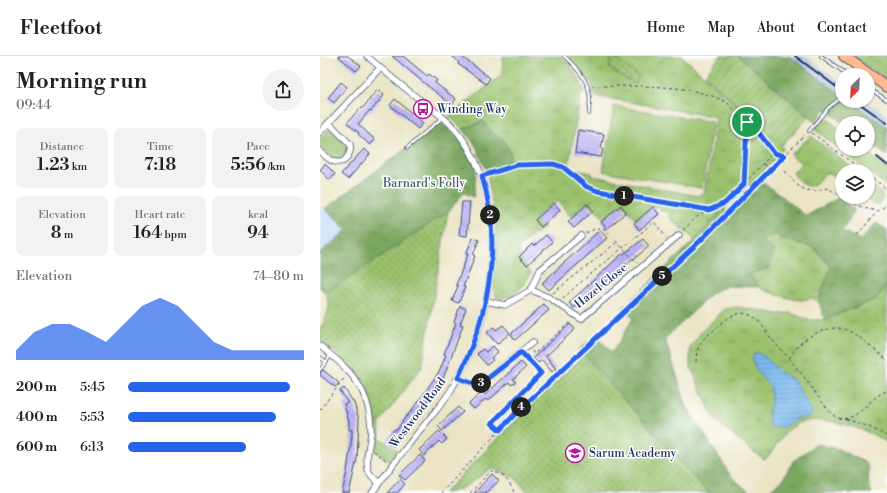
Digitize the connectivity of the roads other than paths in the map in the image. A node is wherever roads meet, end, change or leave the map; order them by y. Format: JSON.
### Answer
{"nodes":[{"id":1,"x":367,"y":56,"type":"edge"},
{"id":2,"x":821,"y":56,"type":"edge"},
{"id":3,"x":844,"y":56,"type":"edge"},
{"id":4,"x":566,"y":57,"type":"edge"},
{"id":5,"x":380,"y":68,"type":"junction"},
{"id":6,"x":838,"y":68,"type":"edge"},
{"id":7,"x":887,"y":87,"type":"edge"},
{"id":8,"x":875,"y":92,"type":"edge"},
{"id":9,"x":887,"y":100,"type":"edge"},
{"id":10,"x":835,"y":102,"type":"edge"},
{"id":11,"x":589,"y":114,"type":"dead end"},
{"id":12,"x":443,"y":118,"type":"junction"},
{"id":13,"x":329,"y":123,"type":"junction"},
{"id":14,"x":809,"y":131,"type":"road end"},
{"id":15,"x":320,"y":132,"type":"edge"},
{"id":16,"x":407,"y":148,"type":"dead end"},
{"id":17,"x":320,"y":151,"type":"edge"},
{"id":18,"x":679,"y":235,"type":"road end"},
{"id":19,"x":581,"y":236,"type":"road end"},
{"id":20,"x":531,"y":290,"type":"junction"},
{"id":21,"x":486,"y":301,"type":"junction"},
{"id":22,"x":533,"y":342,"type":"dead end"},
{"id":23,"x":320,"y":346,"type":"edge"},
{"id":24,"x":521,"y":352,"type":"junction"},
{"id":25,"x":332,"y":355,"type":"junction"},
{"id":26,"x":320,"y":357,"type":"edge"},
{"id":27,"x":326,"y":362,"type":"junction"},
{"id":28,"x":320,"y":370,"type":"edge"},
{"id":29,"x":458,"y":378,"type":"junction"},
{"id":30,"x":492,"y":423,"type":"dead end"},
{"id":31,"x":379,"y":483,"type":"junction"},
{"id":32,"x":372,"y":493,"type":"edge"}],
"edges":[{"from":1,"to":5,"type":"street","name":"Westwood Road"},
{"from":2,"to":6,"type":"lane"},
{"from":3,"to":7,"type":"highway"},
{"from":4,"to":11,"type":"lane"},
{"from":5,"to":12,"type":"street","name":"Westwood Road"},
{"from":5,"to":13,"type":"street"},
{"from":8,"to":9,"type":"lane"},
{"from":10,"to":14,"type":"lane"},
{"from":12,"to":16,"type":"lane"},
{"from":12,"to":21,"type":"street","name":"Westwood Road"},
{"from":13,"to":15,"type":"street"},
{"from":13,"to":17,"type":"street"},
{"from":18,"to":20,"type":"street","name":"Hazel Close"},
{"from":19,"to":20,"type":"street"},
{"from":20,"to":21,"type":"street"},
{"from":21,"to":29,"type":"street","name":"Westwood Road"},
{"from":22,"to":24,"type":"street"},
{"from":23,"to":25,"type":"street"},
{"from":24,"to":29,"type":"street"},
{"from":24,"to":30,"type":"lane"},
{"from":25,"to":27,"type":"lane"},
{"from":25,"to":31,"type":"street"},
{"from":26,"to":27,"type":"lane"},
{"from":27,"to":28,"type":"lane"},
{"from":29,"to":31,"type":"street","name":"Westwood Road"},
{"from":31,"to":32,"type":"street","name":"Westwood Road"}]}
